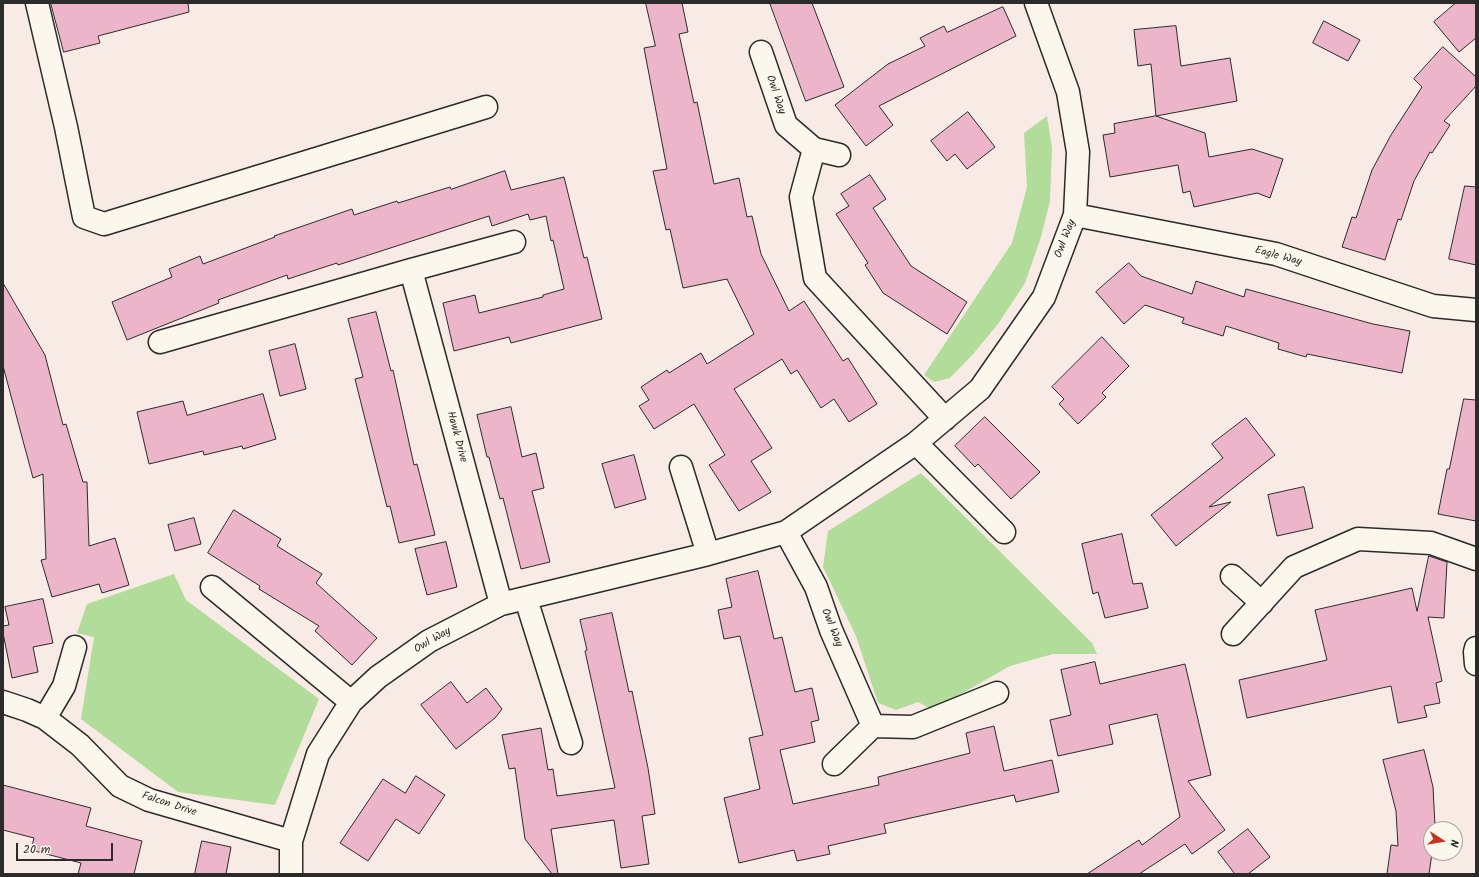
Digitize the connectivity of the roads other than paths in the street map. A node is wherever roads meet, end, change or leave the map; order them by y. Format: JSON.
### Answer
{"nodes":[{"id":1,"x":37,"y":3,"type":"edge"},
{"id":2,"x":1036,"y":3,"type":"edge"},
{"id":3,"x":760,"y":52,"type":"dead end"},
{"id":4,"x":486,"y":107,"type":"dead end"},
{"id":5,"x":814,"y":149,"type":"junction"},
{"id":6,"x":839,"y":155,"type":"dead end"},
{"id":7,"x":1076,"y":215,"type":"junction"},
{"id":8,"x":514,"y":242,"type":"dead end"},
{"id":9,"x":411,"y":270,"type":"junction"},
{"id":10,"x":1476,"y":310,"type":"edge"},
{"id":11,"x":160,"y":342,"type":"dead end"},
{"id":12,"x":945,"y":419,"type":"junction"},
{"id":13,"x":916,"y":443,"type":"junction"},
{"id":14,"x":681,"y":467,"type":"dead end"},
{"id":15,"x":786,"y":532,"type":"junction"},
{"id":16,"x":1004,"y":532,"type":"dead end"},
{"id":17,"x":708,"y":554,"type":"junction"},
{"id":18,"x":1476,"y":558,"type":"edge"},
{"id":19,"x":1232,"y":576,"type":"dead end"},
{"id":20,"x":212,"y":586,"type":"dead end"},
{"id":21,"x":526,"y":599,"type":"junction"},
{"id":22,"x":1262,"y":603,"type":"junction"},
{"id":23,"x":501,"y":604,"type":"junction"},
{"id":24,"x":1233,"y":634,"type":"dead end"},
{"id":25,"x":75,"y":647,"type":"dead end"},
{"id":26,"x":1476,"y":648,"type":"edge"},
{"id":27,"x":1476,"y":664,"type":"edge"},
{"id":28,"x":997,"y":693,"type":"dead end"},
{"id":29,"x":3,"y":702,"type":"edge"},
{"id":30,"x":351,"y":702,"type":"junction"},
{"id":31,"x":45,"y":718,"type":"junction"},
{"id":32,"x":873,"y":726,"type":"junction"},
{"id":33,"x":571,"y":743,"type":"dead end"},
{"id":34,"x":834,"y":764,"type":"dead end"},
{"id":35,"x":291,"y":841,"type":"junction"},
{"id":36,"x":290,"y":874,"type":"edge"}],
"edges":[{"from":1,"to":4,"type":"street"},
{"from":2,"to":7,"type":"street","name":"Owl Way"},
{"from":3,"to":5,"type":"street","name":"Owl Way"},
{"from":5,"to":6,"type":"street","name":"Owl Way"},
{"from":5,"to":12,"type":"street"},
{"from":7,"to":10,"type":"street","name":"Eagle Way"},
{"from":7,"to":12,"type":"street","name":"Owl Way"},
{"from":8,"to":9,"type":"street"},
{"from":9,"to":11,"type":"street"},
{"from":9,"to":23,"type":"street","name":"Hawk Drive"},
{"from":12,"to":13,"type":"street","name":"Owl Way"},
{"from":13,"to":15,"type":"street","name":"Owl Way"},
{"from":13,"to":16,"type":"street"},
{"from":14,"to":17,"type":"street"},
{"from":15,"to":17,"type":"street","name":"Owl Way"},
{"from":15,"to":32,"type":"street","name":"Owl Way"},
{"from":17,"to":21,"type":"street","name":"Owl Way"},
{"from":18,"to":22,"type":"street"},
{"from":19,"to":22,"type":"street"},
{"from":20,"to":30,"type":"street"},
{"from":21,"to":23,"type":"street","name":"Owl Way"},
{"from":21,"to":33,"type":"street"},
{"from":22,"to":24,"type":"street"},
{"from":23,"to":30,"type":"street","name":"Owl Way"},
{"from":25,"to":31,"type":"street"},
{"from":26,"to":27,"type":"street"},
{"from":28,"to":32,"type":"street"},
{"from":29,"to":31,"type":"street","name":"Falcon Drive"},
{"from":30,"to":35,"type":"street","name":"Owl Way"},
{"from":31,"to":35,"type":"street","name":"Falcon Drive"},
{"from":32,"to":34,"type":"street"},
{"from":35,"to":36,"type":"street","name":"Owl Way"}]}
